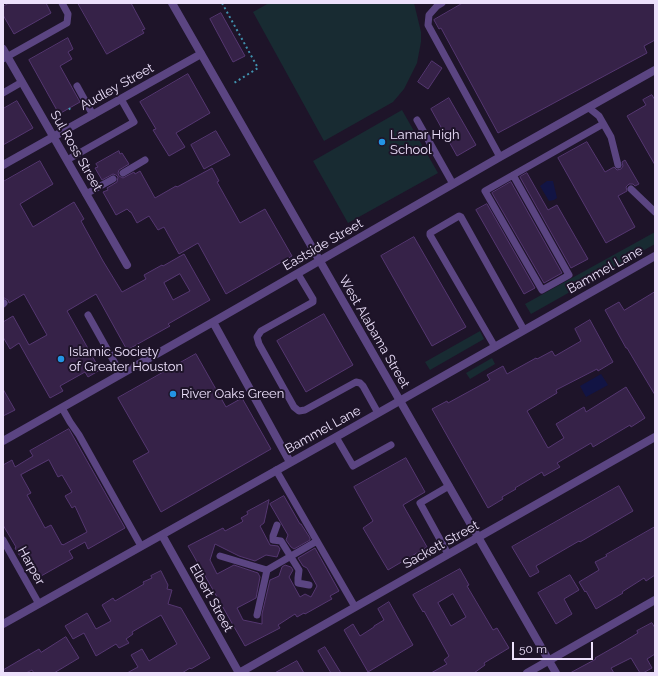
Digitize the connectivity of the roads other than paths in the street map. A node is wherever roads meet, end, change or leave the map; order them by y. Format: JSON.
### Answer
{"nodes":[{"id":1,"x":62,"y":3,"type":"edge"},
{"id":2,"x":172,"y":3,"type":"edge"},
{"id":3,"x":442,"y":3,"type":"edge"},
{"id":4,"x":3,"y":49,"type":"edge"},
{"id":5,"x":201,"y":54,"type":"junction"},
{"id":6,"x":5,"y":58,"type":"edge"},
{"id":7,"x":655,"y":70,"type":"edge"},
{"id":8,"x":22,"y":82,"type":"junction"},
{"id":9,"x":77,"y":86,"type":"dead end"},
{"id":10,"x":3,"y":93,"type":"edge"},
{"id":11,"x":121,"y":99,"type":"junction"},
{"id":12,"x":589,"y":108,"type":"junction"},
{"id":13,"x":93,"y":115,"type":"junction"},
{"id":14,"x":417,"y":120,"type":"dead end"},
{"id":15,"x":603,"y":124,"type":"junction"},
{"id":16,"x":54,"y":137,"type":"junction"},
{"id":17,"x":500,"y":157,"type":"junction"},
{"id":18,"x":67,"y":160,"type":"junction"},
{"id":19,"x":145,"y":160,"type":"dead end"},
{"id":20,"x":3,"y":165,"type":"edge"},
{"id":21,"x":618,"y":165,"type":"dead end"},
{"id":22,"x":123,"y":173,"type":"dead end"},
{"id":23,"x":512,"y":175,"type":"junction"},
{"id":24,"x":113,"y":179,"type":"dead end"},
{"id":25,"x":453,"y":184,"type":"junction"},
{"id":26,"x":631,"y":189,"type":"dead end"},
{"id":27,"x":86,"y":194,"type":"junction"},
{"id":28,"x":655,"y":212,"type":"edge"},
{"id":29,"x":655,"y":256,"type":"edge"},
{"id":30,"x":320,"y":261,"type":"junction"},
{"id":31,"x":127,"y":265,"type":"dead end"},
{"id":32,"x":298,"y":274,"type":"junction"},
{"id":33,"x":88,"y":316,"type":"dead end"},
{"id":34,"x":213,"y":322,"type":"junction"},
{"id":35,"x":524,"y":330,"type":"junction"},
{"id":36,"x":495,"y":347,"type":"junction"},
{"id":37,"x":121,"y":374,"type":"junction"},
{"id":38,"x":400,"y":400,"type":"junction"},
{"id":39,"x":62,"y":408,"type":"junction"},
{"id":40,"x":378,"y":413,"type":"junction"},
{"id":41,"x":336,"y":437,"type":"junction"},
{"id":42,"x":655,"y":437,"type":"edge"},
{"id":43,"x":3,"y":441,"type":"edge"},
{"id":44,"x":391,"y":445,"type":"dead end"},
{"id":45,"x":290,"y":462,"type":"junction"},
{"id":46,"x":276,"y":470,"type":"junction"},
{"id":47,"x":449,"y":486,"type":"junction"},
{"id":48,"x":277,"y":525,"type":"dead end"},
{"id":49,"x":162,"y":534,"type":"junction"},
{"id":50,"x":478,"y":538,"type":"junction"},
{"id":51,"x":3,"y":540,"type":"edge"},
{"id":52,"x":317,"y":541,"type":"junction"},
{"id":53,"x":141,"y":546,"type":"junction"},
{"id":54,"x":448,"y":554,"type":"junction"},
{"id":55,"x":220,"y":556,"type":"dead end"},
{"id":56,"x":291,"y":556,"type":"junction"},
{"id":57,"x":267,"y":570,"type":"junction"},
{"id":58,"x":309,"y":584,"type":"dead end"},
{"id":59,"x":655,"y":600,"type":"edge"},
{"id":60,"x":39,"y":604,"type":"junction"},
{"id":61,"x":355,"y":607,"type":"junction"},
{"id":62,"x":257,"y":615,"type":"dead end"},
{"id":63,"x":3,"y":624,"type":"edge"},
{"id":64,"x":549,"y":660,"type":"junction"},
{"id":65,"x":239,"y":673,"type":"edge"},
{"id":66,"x":526,"y":673,"type":"edge"},
{"id":67,"x":556,"y":673,"type":"edge"}],
"edges":[{"from":1,"to":6,"type":"lane"},
{"from":2,"to":5,"type":"street","name":"West Alabama Street"},
{"from":3,"to":17,"type":"lane"},
{"from":4,"to":6,"type":"street","name":"Sul Ross Street"},
{"from":5,"to":11,"type":"street","name":"Audley Street"},
{"from":5,"to":30,"type":"street","name":"West Alabama Street"},
{"from":6,"to":8,"type":"street","name":"Sul Ross Street"},
{"from":7,"to":12,"type":"street","name":"Eastside Street"},
{"from":8,"to":10,"type":"lane"},
{"from":8,"to":16,"type":"street","name":"Sul Ross Street"},
{"from":9,"to":13,"type":"lane"},
{"from":11,"to":13,"type":"street","name":"Audley Street"},
{"from":11,"to":18,"type":"lane"},
{"from":12,"to":15,"type":"lane"},
{"from":12,"to":17,"type":"street","name":"Eastside Street"},
{"from":13,"to":16,"type":"street","name":"Audley Street"},
{"from":14,"to":25,"type":"lane"},
{"from":15,"to":21,"type":"lane"},
{"from":15,"to":23,"type":"lane"},
{"from":16,"to":18,"type":"street","name":"Sul Ross Street"},
{"from":16,"to":20,"type":"street","name":"Audley Street"},
{"from":17,"to":25,"type":"street","name":"Eastside Street"},
{"from":18,"to":27,"type":"street","name":"Sul Ross Street"},
{"from":19,"to":22,"type":"lane"},
{"from":23,"to":23,"type":"lane"},
{"from":24,"to":27,"type":"lane"},
{"from":25,"to":30,"type":"street","name":"Eastside Street"},
{"from":26,"to":28,"type":"lane"},
{"from":27,"to":31,"type":"street","name":"Sul Ross Street"},
{"from":29,"to":35,"type":"street","name":"Bammel Lane"},
{"from":30,"to":32,"type":"street","name":"Eastside Street"},
{"from":30,"to":38,"type":"street","name":"West Alabama Street"},
{"from":32,"to":34,"type":"street","name":"Eastside Street"},
{"from":32,"to":40,"type":"lane"},
{"from":33,"to":37,"type":"lane"},
{"from":34,"to":37,"type":"street","name":"Eastside Street"},
{"from":34,"to":45,"type":"street"},
{"from":35,"to":36,"type":"street","name":"Bammel Lane"},
{"from":35,"to":36,"type":"lane"},
{"from":36,"to":38,"type":"street","name":"Bammel Lane"},
{"from":37,"to":39,"type":"street","name":"Eastside Street"},
{"from":38,"to":40,"type":"street","name":"Bammel Lane"},
{"from":38,"to":47,"type":"street","name":"West Alabama Street"},
{"from":39,"to":43,"type":"street","name":"Eastside Street"},
{"from":39,"to":53,"type":"lane"},
{"from":40,"to":41,"type":"street","name":"Bammel Lane"},
{"from":41,"to":44,"type":"lane"},
{"from":41,"to":45,"type":"street","name":"Bammel Lane"},
{"from":42,"to":50,"type":"street","name":"Sackett Street"},
{"from":45,"to":46,"type":"street","name":"Bammel Lane"},
{"from":46,"to":49,"type":"street","name":"Bammel Lane"},
{"from":46,"to":52,"type":"lane"},
{"from":47,"to":50,"type":"street","name":"West Alabama Street"},
{"from":47,"to":54,"type":"lane"},
{"from":48,"to":56,"type":"lane"},
{"from":49,"to":53,"type":"street","name":"Bammel Lane"},
{"from":49,"to":65,"type":"street","name":"Elbert Street"},
{"from":50,"to":54,"type":"street","name":"Sackett Street"},
{"from":50,"to":64,"type":"street","name":"West Alabama Street"},
{"from":51,"to":60,"type":"lane","name":"Harper"},
{"from":52,"to":56,"type":"lane"},
{"from":52,"to":61,"type":"lane"},
{"from":53,"to":60,"type":"street","name":"Bammel Lane"},
{"from":54,"to":61,"type":"street","name":"Sackett Street"},
{"from":55,"to":57,"type":"lane"},
{"from":56,"to":57,"type":"lane"},
{"from":56,"to":58,"type":"lane"},
{"from":57,"to":62,"type":"lane"},
{"from":59,"to":64,"type":"street"},
{"from":60,"to":63,"type":"street","name":"Bammel Lane"},
{"from":61,"to":65,"type":"street","name":"Sackett Street"},
{"from":64,"to":66,"type":"street"},
{"from":64,"to":67,"type":"street","name":"West Alabama Street"}]}
